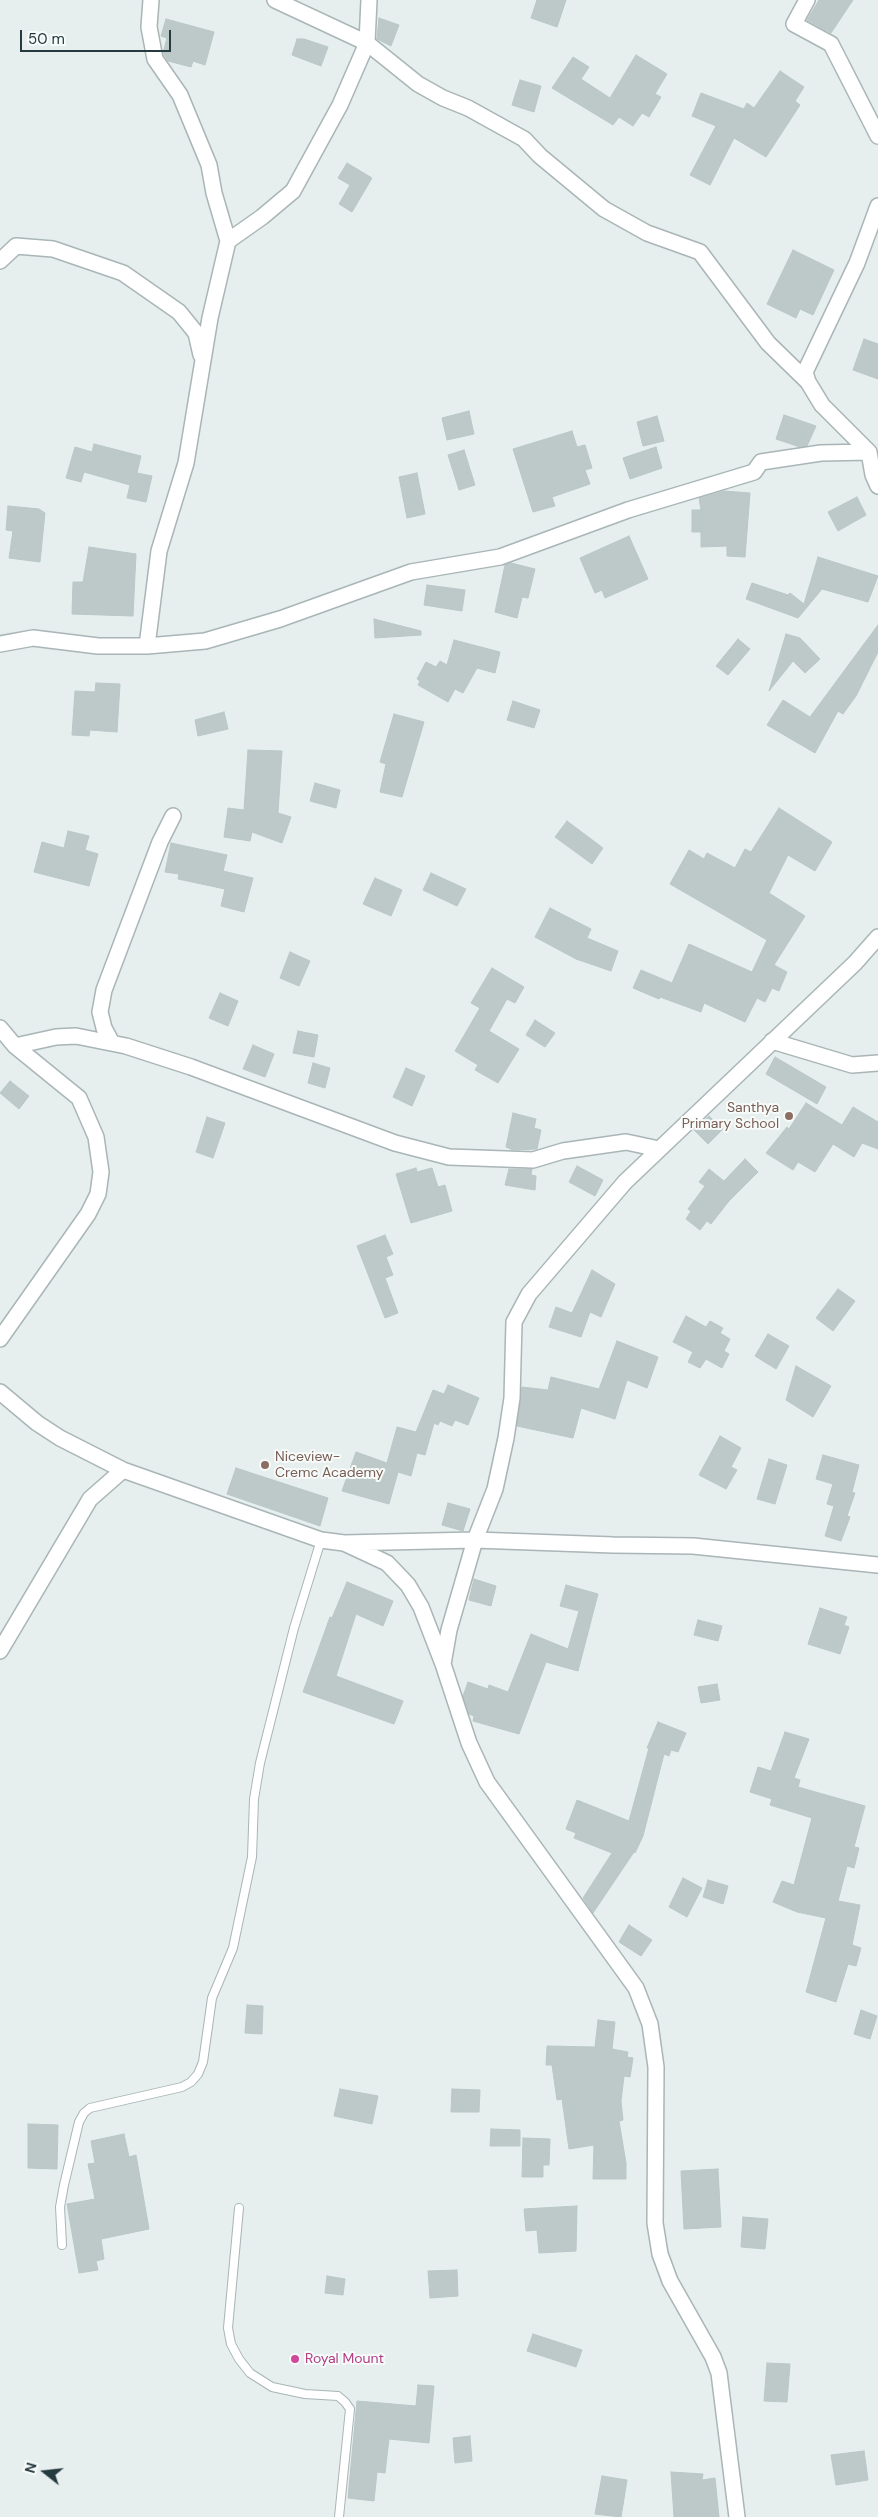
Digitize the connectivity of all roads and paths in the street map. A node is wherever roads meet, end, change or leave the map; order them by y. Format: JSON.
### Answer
{"nodes":[{"id":1,"x":151,"y":0,"type":"edge"},
{"id":2,"x":275,"y":0,"type":"edge"},
{"id":3,"x":370,"y":0,"type":"edge"},
{"id":4,"x":807,"y":0,"type":"edge"},
{"id":5,"x":367,"y":43,"type":"junction"},
{"id":6,"x":878,"y":136,"type":"edge"},
{"id":7,"x":878,"y":208,"type":"edge"},
{"id":8,"x":228,"y":241,"type":"junction"},
{"id":9,"x":0,"y":261,"type":"edge"},
{"id":10,"x":202,"y":364,"type":"junction"},
{"id":11,"x":808,"y":382,"type":"junction"},
{"id":12,"x":869,"y":452,"type":"junction"},
{"id":13,"x":878,"y":486,"type":"edge"},
{"id":14,"x":0,"y":644,"type":"edge"},
{"id":15,"x":147,"y":646,"type":"junction"},
{"id":16,"x":173,"y":816,"type":"dead end"},
{"id":17,"x":878,"y":937,"type":"edge"},
{"id":18,"x":0,"y":1028,"type":"edge"},
{"id":19,"x":772,"y":1041,"type":"junction"},
{"id":20,"x":112,"y":1043,"type":"junction"},
{"id":21,"x":15,"y":1046,"type":"junction"},
{"id":22,"x":878,"y":1063,"type":"edge"},
{"id":23,"x":659,"y":1149,"type":"junction"},
{"id":24,"x":0,"y":1339,"type":"edge"},
{"id":25,"x":0,"y":1392,"type":"edge"},
{"id":26,"x":123,"y":1470,"type":"junction"},
{"id":27,"x":321,"y":1540,"type":"junction"},
{"id":28,"x":475,"y":1540,"type":"junction"},
{"id":29,"x":344,"y":1543,"type":"junction"},
{"id":30,"x":878,"y":1565,"type":"edge"},
{"id":31,"x":0,"y":1652,"type":"edge"},
{"id":32,"x":443,"y":1664,"type":"junction"},
{"id":33,"x":238,"y":2208,"type":"dead end"},
{"id":34,"x":62,"y":2244,"type":"dead end"},
{"id":35,"x":339,"y":2517,"type":"edge"},
{"id":36,"x":737,"y":2517,"type":"edge"}],
"edges":[{"from":1,"to":8,"type":"street"},
{"from":2,"to":5,"type":"street"},
{"from":3,"to":5,"type":"street"},
{"from":4,"to":6,"type":"street"},
{"from":5,"to":8,"type":"street"},
{"from":5,"to":11,"type":"street"},
{"from":7,"to":11,"type":"street"},
{"from":8,"to":10,"type":"street"},
{"from":9,"to":10,"type":"street"},
{"from":10,"to":15,"type":"street"},
{"from":11,"to":12,"type":"street"},
{"from":12,"to":13,"type":"street"},
{"from":12,"to":15,"type":"street"},
{"from":14,"to":15,"type":"street"},
{"from":16,"to":20,"type":"street"},
{"from":17,"to":19,"type":"street"},
{"from":18,"to":21,"type":"street"},
{"from":19,"to":22,"type":"street"},
{"from":19,"to":23,"type":"street"},
{"from":20,"to":21,"type":"street"},
{"from":20,"to":23,"type":"street"},
{"from":21,"to":24,"type":"street"},
{"from":23,"to":28,"type":"street"},
{"from":25,"to":26,"type":"street"},
{"from":26,"to":27,"type":"street"},
{"from":26,"to":31,"type":"street"},
{"from":27,"to":29,"type":"street"},
{"from":27,"to":34,"type":"lane"},
{"from":28,"to":29,"type":"street"},
{"from":28,"to":30,"type":"street"},
{"from":28,"to":32,"type":"street"},
{"from":29,"to":32,"type":"street"},
{"from":32,"to":36,"type":"street"},
{"from":33,"to":35,"type":"lane"}]}
